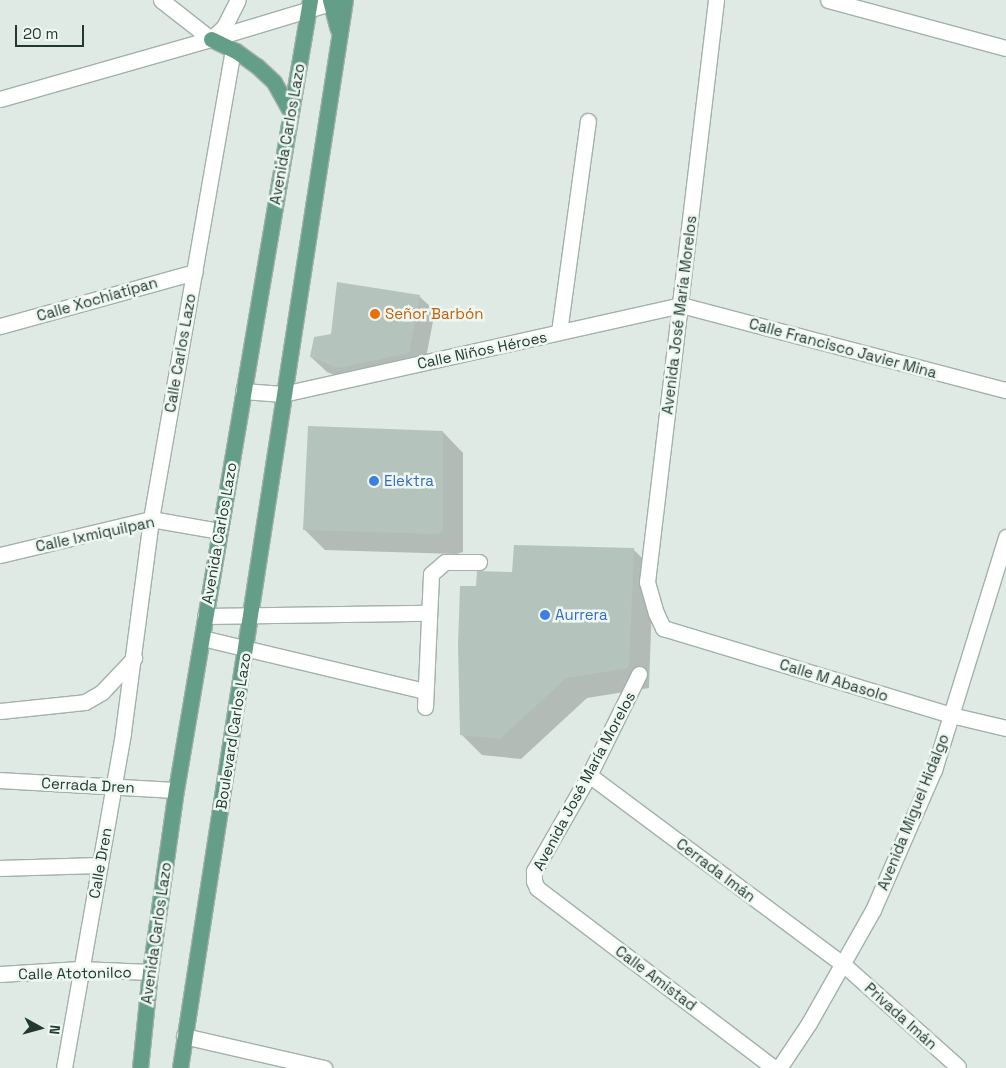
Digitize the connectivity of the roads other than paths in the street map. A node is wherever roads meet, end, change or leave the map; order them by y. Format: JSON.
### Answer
{"nodes":[{"id":1,"x":161,"y":0,"type":"edge"},
{"id":2,"x":238,"y":0,"type":"edge"},
{"id":3,"x":716,"y":0,"type":"edge"},
{"id":4,"x":828,"y":0,"type":"edge"},
{"id":5,"x":336,"y":1,"type":"edge"},
{"id":6,"x":309,"y":5,"type":"edge"},
{"id":7,"x":211,"y":40,"type":"junction"},
{"id":8,"x":1006,"y":48,"type":"edge"},
{"id":9,"x":233,"y":50,"type":"junction"},
{"id":10,"x":0,"y":99,"type":"edge"},
{"id":11,"x":291,"y":113,"type":"junction"},
{"id":12,"x":588,"y":120,"type":"dead end"},
{"id":13,"x":195,"y":272,"type":"junction"},
{"id":14,"x":680,"y":305,"type":"junction"},
{"id":15,"x":0,"y":326,"type":"edge"},
{"id":16,"x":559,"y":332,"type":"junction"},
{"id":17,"x":1006,"y":390,"type":"edge"},
{"id":18,"x":244,"y":391,"type":"junction"},
{"id":19,"x":282,"y":394,"type":"junction"},
{"id":20,"x":156,"y":519,"type":"junction"},
{"id":21,"x":212,"y":529,"type":"junction"},
{"id":22,"x":1006,"y":537,"type":"edge"},
{"id":23,"x":0,"y":555,"type":"edge"},
{"id":24,"x":479,"y":562,"type":"dead end"},
{"id":25,"x":429,"y":613,"type":"junction"},
{"id":26,"x":250,"y":614,"type":"junction"},
{"id":27,"x":205,"y":616,"type":"junction"},
{"id":28,"x":663,"y":628,"type":"joint"},
{"id":29,"x":202,"y":638,"type":"junction"},
{"id":30,"x":246,"y":648,"type":"junction"},
{"id":31,"x":134,"y":658,"type":"junction"},
{"id":32,"x":639,"y":674,"type":"dead end"},
{"id":33,"x":426,"y":690,"type":"junction"},
{"id":34,"x":424,"y":708,"type":"dead end"},
{"id":35,"x":0,"y":711,"type":"edge"},
{"id":36,"x":951,"y":715,"type":"junction"},
{"id":37,"x":1006,"y":728,"type":"edge"},
{"id":38,"x":590,"y":775,"type":"junction"},
{"id":39,"x":0,"y":780,"type":"edge"},
{"id":40,"x":114,"y":788,"type":"junction"},
{"id":41,"x":176,"y":790,"type":"junction"},
{"id":42,"x":100,"y":865,"type":"junction"},
{"id":43,"x":0,"y":868,"type":"edge"},
{"id":44,"x":537,"y":888,"type":"joint"},
{"id":45,"x":843,"y":964,"type":"junction"},
{"id":46,"x":80,"y":969,"type":"junction"},
{"id":47,"x":150,"y":972,"type":"junction"},
{"id":48,"x":0,"y":974,"type":"edge"},
{"id":49,"x":184,"y":1036,"type":"junction"},
{"id":50,"x":958,"y":1067,"type":"edge"},
{"id":51,"x":64,"y":1068,"type":"edge"},
{"id":52,"x":140,"y":1068,"type":"edge"},
{"id":53,"x":180,"y":1068,"type":"edge"},
{"id":54,"x":324,"y":1068,"type":"edge"},
{"id":55,"x":774,"y":1068,"type":"edge"},
{"id":56,"x":779,"y":1068,"type":"edge"}],
"edges":[{"from":1,"to":7,"type":"street"},
{"from":2,"to":7,"type":"street"},
{"from":3,"to":14,"type":"street","name":"Avenida José María Morelos"},
{"from":4,"to":8,"type":"street"},
{"from":5,"to":6,"type":"street"},
{"from":5,"to":19,"type":"main road"},
{"from":6,"to":7,"type":"street"},
{"from":6,"to":11,"type":"main road","name":"Avenida Carlos Lazo"},
{"from":7,"to":9,"type":"main road"},
{"from":7,"to":10,"type":"street"},
{"from":9,"to":11,"type":"main road"},
{"from":9,"to":13,"type":"street","name":"Calle Carlos Lazo"},
{"from":11,"to":18,"type":"main road","name":"Avenida Carlos Lazo"},
{"from":12,"to":16,"type":"street"},
{"from":13,"to":15,"type":"street","name":"Calle Xochiatipan"},
{"from":13,"to":20,"type":"street","name":"Calle Carlos Lazo"},
{"from":14,"to":16,"type":"street","name":"Calle Niños Héroes"},
{"from":14,"to":17,"type":"street","name":"Calle Francisco Javier Mina"},
{"from":14,"to":28,"type":"street","name":"Avenida José María Morelos"},
{"from":16,"to":19,"type":"street","name":"Calle Niños Héroes"},
{"from":18,"to":19,"type":"street","name":"Calle Niños Héroes"},
{"from":18,"to":21,"type":"main road","name":"Avenida Carlos Lazo"},
{"from":19,"to":26,"type":"main road","name":"Boulevard Carlos Lazo"},
{"from":20,"to":21,"type":"street","name":"Calle Ixmiquilpan"},
{"from":20,"to":23,"type":"street","name":"Calle Ixmiquilpan"},
{"from":20,"to":31,"type":"street","name":"Calle Carlos Lazo"},
{"from":21,"to":27,"type":"main road","name":"Avenida Carlos Lazo"},
{"from":22,"to":36,"type":"street","name":"Avenida Miguel Hidalgo"},
{"from":24,"to":25,"type":"street"},
{"from":25,"to":26,"type":"street"},
{"from":25,"to":33,"type":"street"},
{"from":26,"to":27,"type":"street"},
{"from":26,"to":30,"type":"main road","name":"Boulevard Carlos Lazo"},
{"from":27,"to":29,"type":"main road","name":"Avenida Carlos Lazo"},
{"from":28,"to":36,"type":"street","name":"Calle M Abasolo"},
{"from":29,"to":30,"type":"street"},
{"from":29,"to":41,"type":"main road","name":"Avenida Carlos Lazo"},
{"from":30,"to":33,"type":"street"},
{"from":30,"to":49,"type":"main road","name":"Boulevard Carlos Lazo"},
{"from":31,"to":35,"type":"street"},
{"from":31,"to":40,"type":"street","name":"Calle Dren"},
{"from":32,"to":38,"type":"street","name":"Avenida José María Morelos"},
{"from":33,"to":34,"type":"street"},
{"from":36,"to":37,"type":"street","name":"Calle M Abasolo"},
{"from":36,"to":45,"type":"street","name":"Avenida Miguel Hidalgo"},
{"from":38,"to":44,"type":"street","name":"Avenida José María Morelos"},
{"from":38,"to":45,"type":"street","name":"Cerrada Imán"},
{"from":39,"to":40,"type":"street","name":"Cerrada Dren"},
{"from":40,"to":41,"type":"street","name":"Cerrada Dren"},
{"from":40,"to":42,"type":"street","name":"Calle Dren"},
{"from":41,"to":47,"type":"main road","name":"Avenida Carlos Lazo"},
{"from":42,"to":43,"type":"street"},
{"from":42,"to":46,"type":"street","name":"Calle Dren"},
{"from":44,"to":55,"type":"street","name":"Calle Amistad"},
{"from":45,"to":50,"type":"street","name":"Privada Imán"},
{"from":45,"to":56,"type":"street","name":"Avenida Miguel Hidalgo"},
{"from":46,"to":47,"type":"street","name":"Calle Atotonilco"},
{"from":46,"to":48,"type":"street","name":"Calle Atotonilco"},
{"from":46,"to":51,"type":"street","name":"Calle Dren"},
{"from":47,"to":52,"type":"main road","name":"Avenida Carlos Lazo"},
{"from":49,"to":53,"type":"main road","name":"Boulevard Carlos Lazo"},
{"from":49,"to":54,"type":"street"}]}
